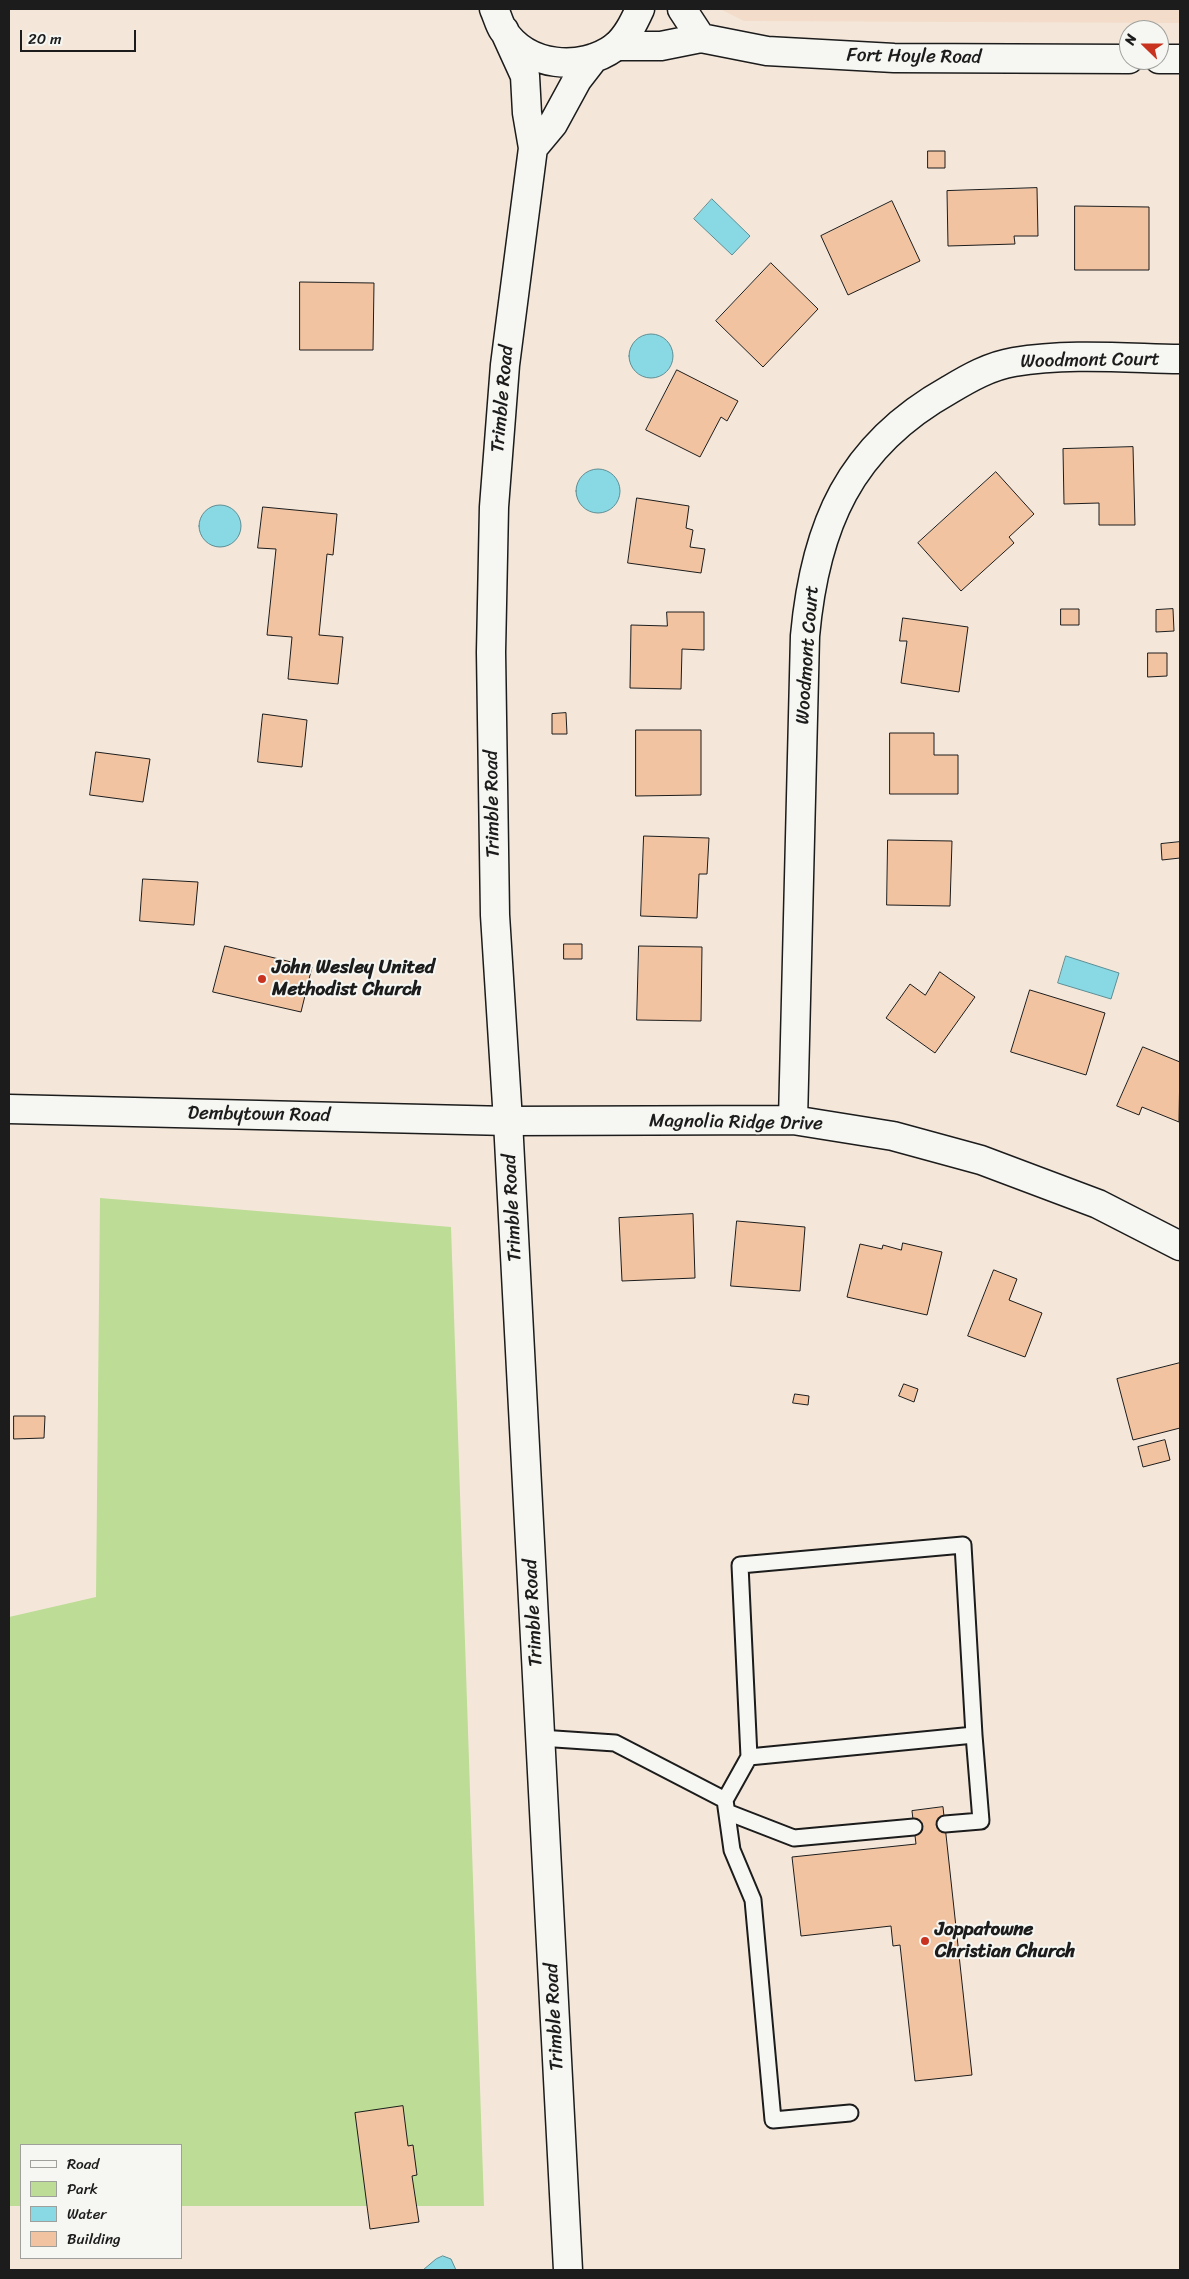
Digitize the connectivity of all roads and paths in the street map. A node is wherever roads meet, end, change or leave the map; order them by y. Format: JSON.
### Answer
{"nodes":[{"id":1,"x":640,"y":9,"type":"edge"},
{"id":2,"x":682,"y":9,"type":"edge"},
{"id":3,"x":499,"y":20,"type":"edge"},
{"id":4,"x":701,"y":38,"type":"junction"},
{"id":5,"x":605,"y":52,"type":"junction"},
{"id":6,"x":1119,"y":59,"type":"edge"},
{"id":7,"x":533,"y":148,"type":"junction"},
{"id":8,"x":1180,"y":359,"type":"edge"},
{"id":9,"x":9,"y":1109,"type":"edge"},
{"id":10,"x":793,"y":1120,"type":"junction"},
{"id":11,"x":508,"y":1121,"type":"junction"},
{"id":12,"x":1180,"y":1246,"type":"edge"},
{"id":13,"x":974,"y":1735,"type":"junction"},
{"id":14,"x":540,"y":1738,"type":"junction"},
{"id":15,"x":749,"y":1757,"type":"junction"},
{"id":16,"x":726,"y":1806,"type":"junction"},
{"id":17,"x":945,"y":1824,"type":"dead end"},
{"id":18,"x":914,"y":1827,"type":"dead end"},
{"id":19,"x":850,"y":2113,"type":"dead end"},
{"id":20,"x":568,"y":2270,"type":"edge"}],
"edges":[{"from":1,"to":5,"type":"street"},
{"from":2,"to":4,"type":"street"},
{"from":3,"to":5,"type":"street","name":"Fort Hoyle Road"},
{"from":3,"to":7,"type":"street","name":"Trimble Road"},
{"from":4,"to":5,"type":"street","name":"Fort Hoyle Road"},
{"from":4,"to":6,"type":"street","name":"Fort Hoyle Road"},
{"from":5,"to":7,"type":"street"},
{"from":7,"to":11,"type":"street","name":"Trimble Road"},
{"from":8,"to":10,"type":"street","name":"Woodmont Court"},
{"from":9,"to":11,"type":"street","name":"Dembytown Road"},
{"from":10,"to":11,"type":"street","name":"Magnolia Ridge Drive"},
{"from":10,"to":12,"type":"street","name":"Magnolia Ridge Drive"},
{"from":11,"to":14,"type":"street","name":"Trimble Road"},
{"from":13,"to":15,"type":"lane"},
{"from":13,"to":15,"type":"lane"},
{"from":13,"to":17,"type":"lane"},
{"from":14,"to":16,"type":"lane"},
{"from":14,"to":20,"type":"street","name":"Trimble Road"},
{"from":15,"to":16,"type":"lane"},
{"from":16,"to":18,"type":"lane"},
{"from":16,"to":19,"type":"lane"}]}
